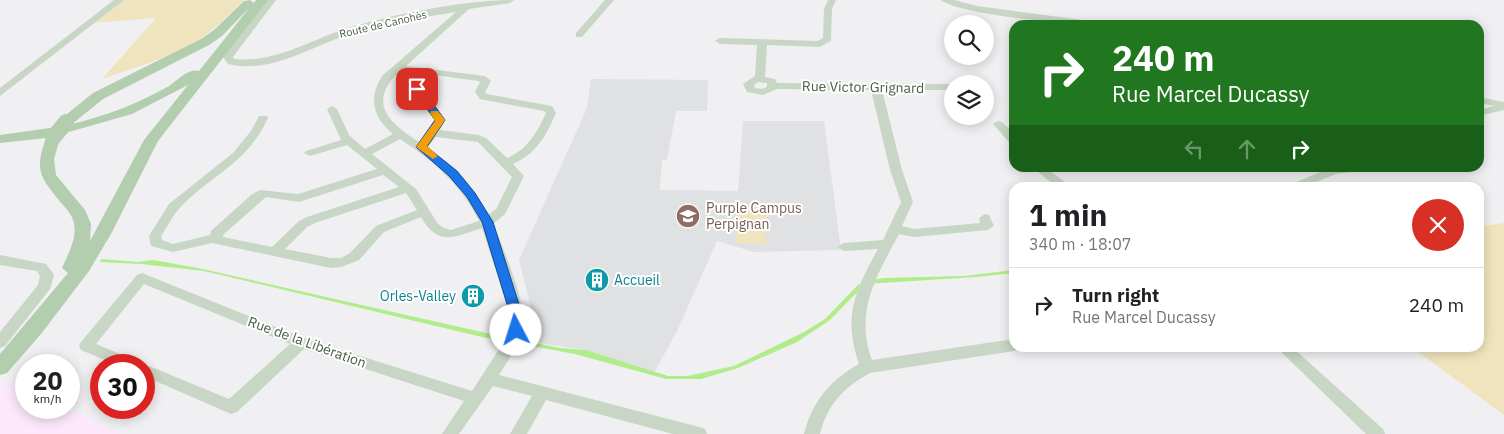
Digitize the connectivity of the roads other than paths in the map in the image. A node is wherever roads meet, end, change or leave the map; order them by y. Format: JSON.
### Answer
{"nodes":[{"id":1,"x":120,"y":0,"type":"edge"},
{"id":2,"x":253,"y":0,"type":"edge"},
{"id":3,"x":261,"y":0,"type":"edge"},
{"id":4,"x":272,"y":0,"type":"edge"},
{"id":5,"x":510,"y":0,"type":"edge"},
{"id":6,"x":610,"y":0,"type":"edge"},
{"id":7,"x":832,"y":0,"type":"edge"},
{"id":8,"x":945,"y":0,"type":"edge"},
{"id":9,"x":466,"y":7,"type":"junction"},
{"id":10,"x":442,"y":11,"type":"junction"},
{"id":11,"x":1059,"y":20,"type":"edge"},
{"id":12,"x":446,"y":24,"type":"junction"},
{"id":13,"x":579,"y":35,"type":"dead end"},
{"id":14,"x":720,"y":41,"type":"dead end"},
{"id":15,"x":762,"y":42,"type":"junction"},
{"id":16,"x":408,"y":68,"type":"dead end"},
{"id":17,"x":431,"y":72,"type":"junction"},
{"id":18,"x":760,"y":78,"type":"junction"},
{"id":19,"x":774,"y":86,"type":"junction"},
{"id":20,"x":876,"y":87,"type":"junction"},
{"id":21,"x":944,"y":88,"type":"edge"},
{"id":22,"x":0,"y":93,"type":"edge"},
{"id":23,"x":1484,"y":101,"type":"edge"},
{"id":24,"x":1504,"y":106,"type":"edge"},
{"id":25,"x":332,"y":109,"type":"dead end"},
{"id":26,"x":1484,"y":112,"type":"edge"},
{"id":27,"x":263,"y":118,"type":"dead end"},
{"id":28,"x":998,"y":124,"type":"dead end"},
{"id":29,"x":433,"y":133,"type":"junction"},
{"id":30,"x":402,"y":134,"type":"junction"},
{"id":31,"x":1009,"y":136,"type":"edge"},
{"id":32,"x":0,"y":138,"type":"edge"},
{"id":33,"x":349,"y":141,"type":"junction"},
{"id":34,"x":421,"y":147,"type":"junction"},
{"id":35,"x":310,"y":153,"type":"dead end"},
{"id":36,"x":364,"y":154,"type":"junction"},
{"id":37,"x":506,"y":163,"type":"junction"},
{"id":38,"x":386,"y":170,"type":"junction"},
{"id":39,"x":1045,"y":172,"type":"edge"},
{"id":40,"x":1331,"y":172,"type":"edge"},
{"id":41,"x":1059,"y":182,"type":"edge"},
{"id":42,"x":1304,"y":182,"type":"edge"},
{"id":43,"x":406,"y":189,"type":"junction"},
{"id":44,"x":424,"y":212,"type":"junction"},
{"id":45,"x":985,"y":218,"type":"dead end"},
{"id":46,"x":488,"y":222,"type":"junction"},
{"id":47,"x":894,"y":229,"type":"junction"},
{"id":48,"x":217,"y":238,"type":"junction"},
{"id":49,"x":888,"y":244,"type":"junction"},
{"id":50,"x":844,"y":247,"type":"dead end"},
{"id":51,"x":276,"y":251,"type":"junction"},
{"id":52,"x":0,"y":260,"type":"edge"},
{"id":53,"x":0,"y":342,"type":"edge"},
{"id":54,"x":301,"y":343,"type":"junction"},
{"id":55,"x":1009,"y":346,"type":"edge"},
{"id":56,"x":1288,"y":352,"type":"edge"},
{"id":57,"x":105,"y":354,"type":"edge"},
{"id":58,"x":0,"y":355,"type":"edge"},
{"id":59,"x":0,"y":367,"type":"edge"},
{"id":60,"x":867,"y":367,"type":"junction"},
{"id":61,"x":155,"y":375,"type":"edge"},
{"id":62,"x":487,"y":378,"type":"junction"},
{"id":63,"x":542,"y":393,"type":"junction"},
{"id":64,"x":474,"y":398,"type":"junction"},
{"id":65,"x":450,"y":434,"type":"edge"},
{"id":66,"x":518,"y":434,"type":"edge"},
{"id":67,"x":699,"y":434,"type":"edge"},
{"id":68,"x":812,"y":434,"type":"edge"},
{"id":69,"x":1377,"y":434,"type":"edge"}],
"edges":[{"from":1,"to":22,"type":"street"},
{"from":2,"to":32,"type":"main road"},
{"from":2,"to":58,"type":"main road","bridge":true},
{"from":3,"to":32,"type":"main road"},
{"from":3,"to":59,"type":"main road"},
{"from":4,"to":10,"type":"street","name":"Route de Canohès"},
{"from":5,"to":9,"type":"street","name":"Route de Canohès"},
{"from":6,"to":13,"type":"street"},
{"from":7,"to":15,"type":"street"},
{"from":8,"to":11,"type":"street"},
{"from":9,"to":10,"type":"street","name":"Route de Canohès"},
{"from":9,"to":12,"type":"street"},
{"from":10,"to":12,"type":"street"},
{"from":12,"to":30,"type":"street"},
{"from":14,"to":15,"type":"street"},
{"from":15,"to":18,"type":"street"},
{"from":16,"to":17,"type":"street"},
{"from":17,"to":29,"type":"street"},
{"from":17,"to":37,"type":"street"},
{"from":18,"to":19,"type":"street"},
{"from":18,"to":19,"type":"street","name":"Rue Victor Grignard"},
{"from":19,"to":20,"type":"street","name":"Rue Victor Grignard"},
{"from":20,"to":21,"type":"street","name":"Rue Victor Grignard"},
{"from":20,"to":47,"type":"street"},
{"from":23,"to":24,"type":"street"},
{"from":24,"to":26,"type":"street"},
{"from":25,"to":33,"type":"street"},
{"from":27,"to":48,"type":"street"},
{"from":28,"to":31,"type":"street"},
{"from":29,"to":34,"type":"street"},
{"from":29,"to":37,"type":"street"},
{"from":30,"to":34,"type":"street"},
{"from":30,"to":36,"type":"street"},
{"from":33,"to":35,"type":"street"},
{"from":33,"to":36,"type":"street"},
{"from":34,"to":46,"type":"street"},
{"from":36,"to":38,"type":"street"},
{"from":37,"to":46,"type":"street"},
{"from":38,"to":43,"type":"street"},
{"from":38,"to":48,"type":"street"},
{"from":39,"to":41,"type":"street"},
{"from":40,"to":42,"type":"street"},
{"from":43,"to":44,"type":"street"},
{"from":43,"to":51,"type":"street"},
{"from":44,"to":46,"type":"street"},
{"from":44,"to":51,"type":"street"},
{"from":45,"to":47,"type":"street"},
{"from":46,"to":62,"type":"street"},
{"from":47,"to":49,"type":"street"},
{"from":48,"to":51,"type":"street"},
{"from":49,"to":50,"type":"street"},
{"from":49,"to":60,"type":"street"},
{"from":52,"to":53,"type":"street"},
{"from":54,"to":57,"type":"street","name":"Rue de la Libération"},
{"from":54,"to":61,"type":"street"},
{"from":54,"to":64,"type":"street","name":"Rue de la Libération"},
{"from":55,"to":60,"type":"street"},
{"from":56,"to":69,"type":"street"},
{"from":60,"to":68,"type":"street"},
{"from":62,"to":63,"type":"street"},
{"from":62,"to":64,"type":"street"},
{"from":63,"to":66,"type":"street"},
{"from":63,"to":67,"type":"street"},
{"from":64,"to":65,"type":"street"}]}
